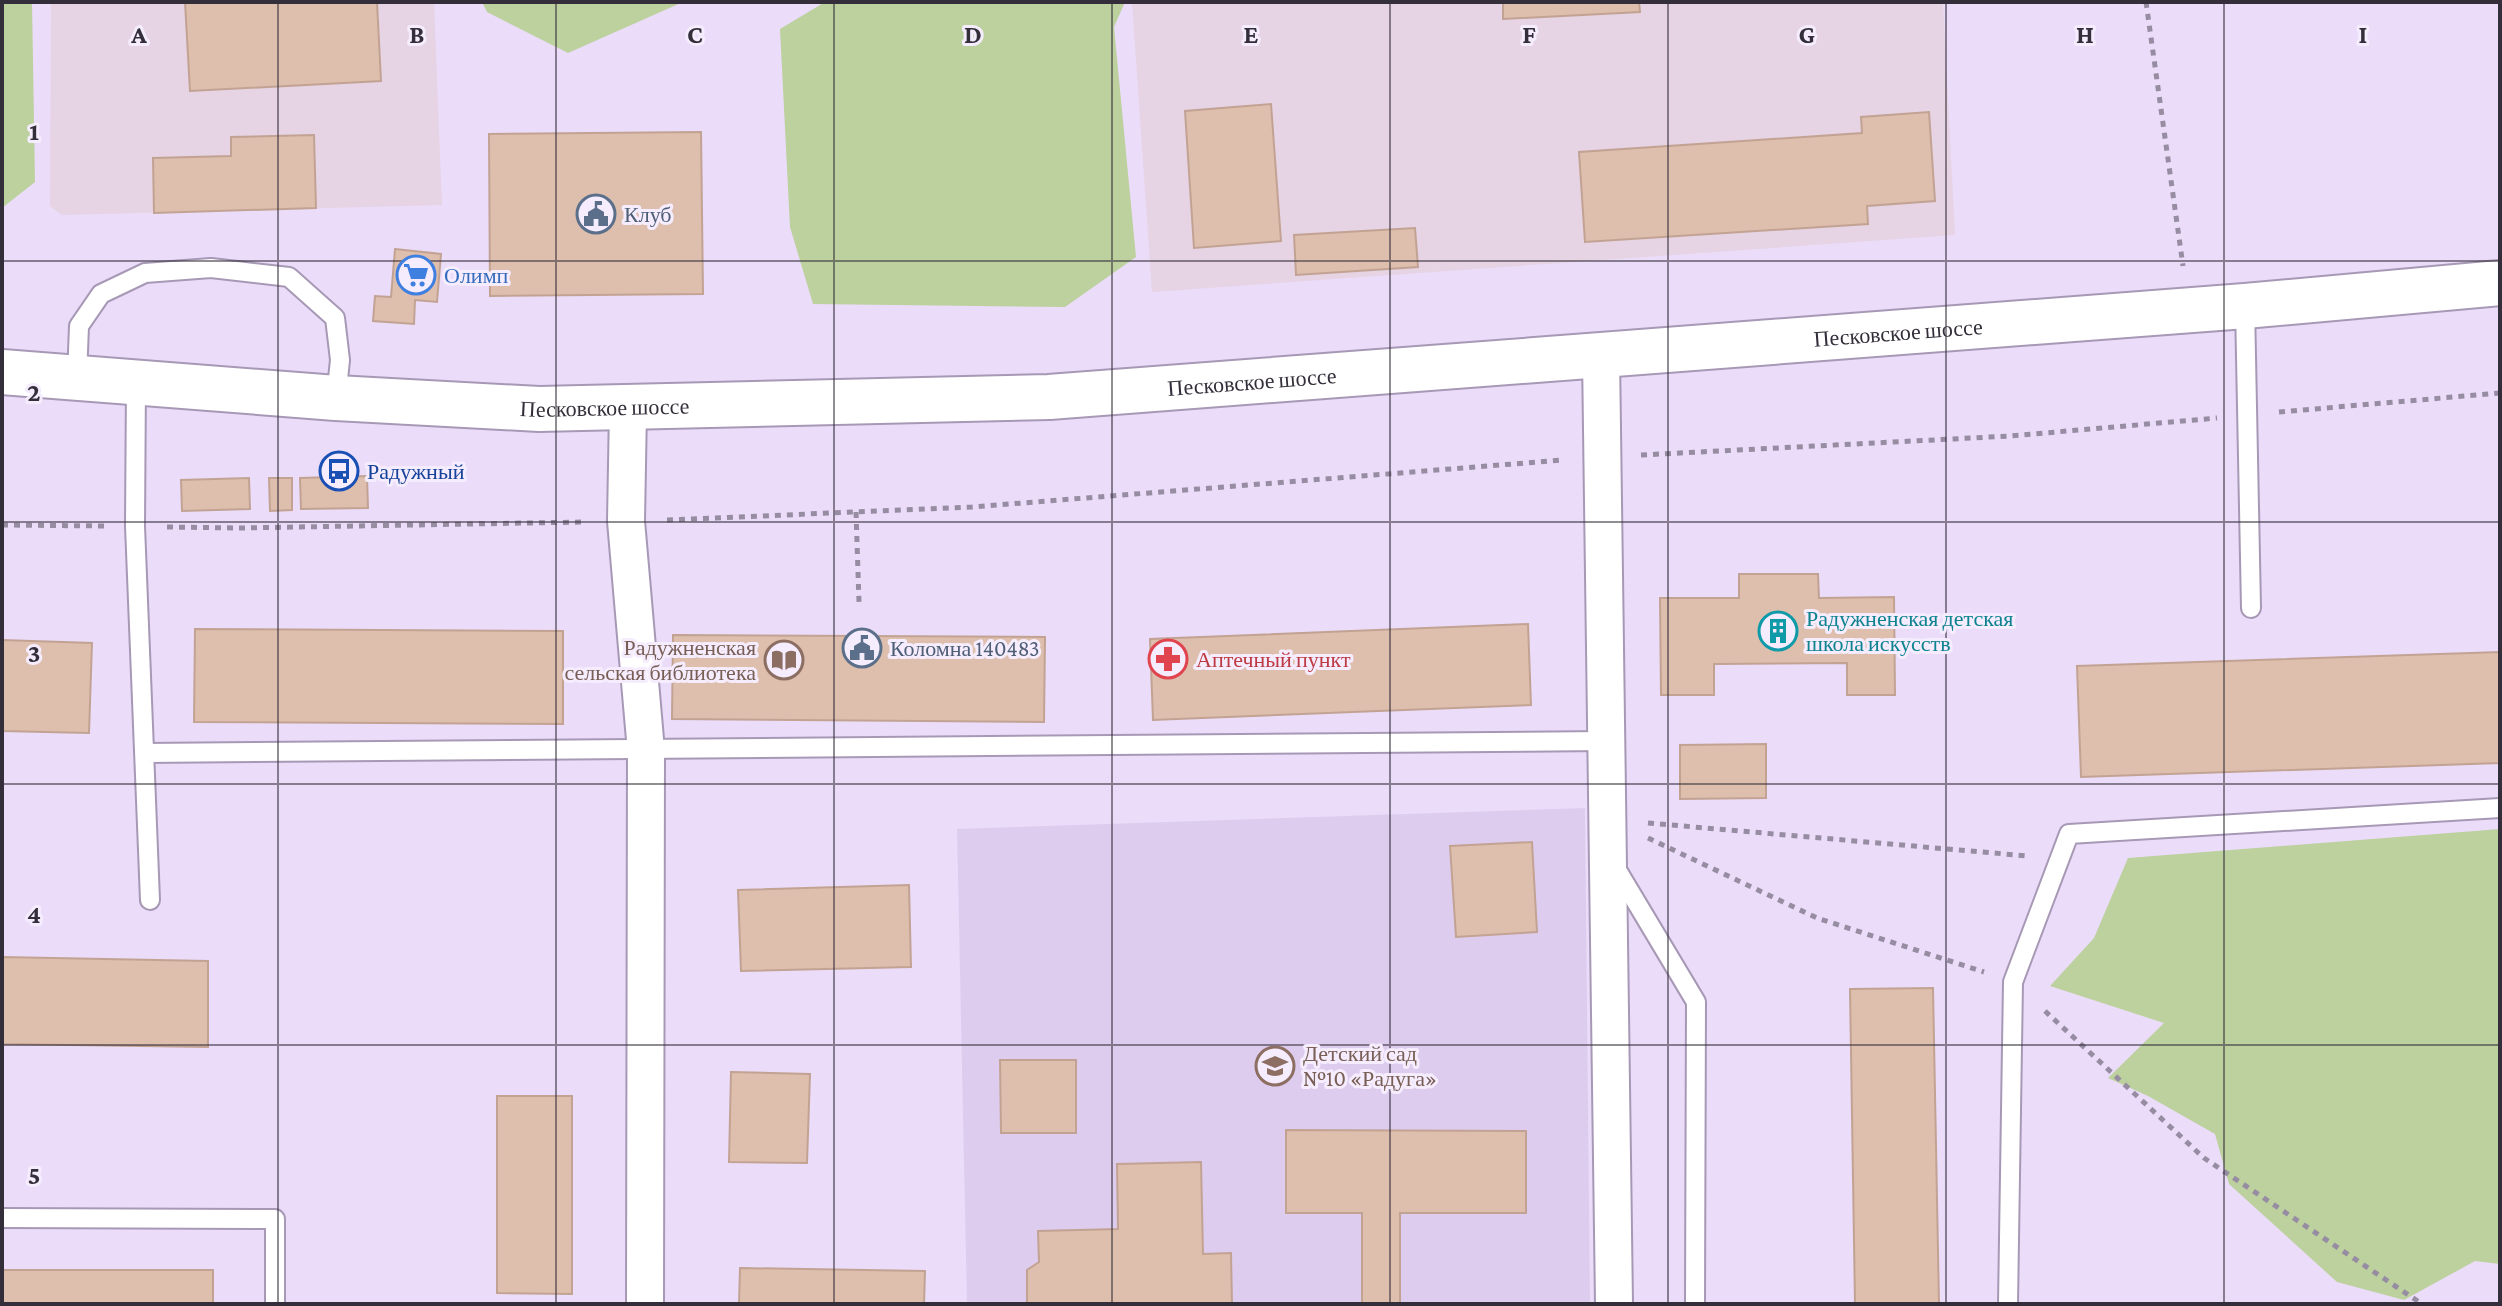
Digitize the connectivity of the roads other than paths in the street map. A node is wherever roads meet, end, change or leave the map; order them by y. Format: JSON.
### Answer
{"nodes":[{"id":1,"x":2500,"y":283,"type":"edge"},
{"id":2,"x":2245,"y":306,"type":"junction"},
{"id":3,"x":1601,"y":356,"type":"junction"},
{"id":4,"x":2,"y":372,"type":"edge"},
{"id":5,"x":77,"y":378,"type":"junction"},
{"id":6,"x":136,"y":382,"type":"junction"},
{"id":7,"x":336,"y":398,"type":"junction"},
{"id":8,"x":628,"y":409,"type":"junction"},
{"id":9,"x":2251,"y":608,"type":"dead end"},
{"id":10,"x":1606,"y":741,"type":"junction"},
{"id":11,"x":646,"y":751,"type":"junction"},
{"id":12,"x":144,"y":753,"type":"junction"},
{"id":13,"x":2500,"y":808,"type":"edge"},
{"id":14,"x":1608,"y":855,"type":"junction"},
{"id":15,"x":150,"y":900,"type":"dead end"},
{"id":16,"x":2,"y":1218,"type":"edge"},
{"id":17,"x":275,"y":1304,"type":"edge"},
{"id":18,"x":645,"y":1304,"type":"edge"},
{"id":19,"x":1614,"y":1304,"type":"edge"},
{"id":20,"x":1695,"y":1304,"type":"edge"},
{"id":21,"x":2008,"y":1304,"type":"edge"}],
"edges":[{"from":1,"to":2,"type":"street","name":"Песковское шоссе"},
{"from":2,"to":3,"type":"street","name":"Песковское шоссе"},
{"from":2,"to":9,"type":"lane"},
{"from":3,"to":8,"type":"street","name":"Песковское шоссе"},
{"from":3,"to":10,"type":"street"},
{"from":4,"to":5,"type":"street","name":"Песковское шоссе"},
{"from":5,"to":6,"type":"street","name":"Песковское шоссе"},
{"from":5,"to":7,"type":"lane"},
{"from":6,"to":7,"type":"street","name":"Песковское шоссе"},
{"from":6,"to":12,"type":"lane"},
{"from":7,"to":8,"type":"street","name":"Песковское шоссе"},
{"from":8,"to":11,"type":"street"},
{"from":10,"to":11,"type":"lane"},
{"from":10,"to":14,"type":"street"},
{"from":11,"to":12,"type":"lane"},
{"from":11,"to":18,"type":"street"},
{"from":12,"to":15,"type":"lane"},
{"from":13,"to":21,"type":"lane"},
{"from":14,"to":19,"type":"street"},
{"from":14,"to":20,"type":"lane"},
{"from":16,"to":17,"type":"lane"}]}
